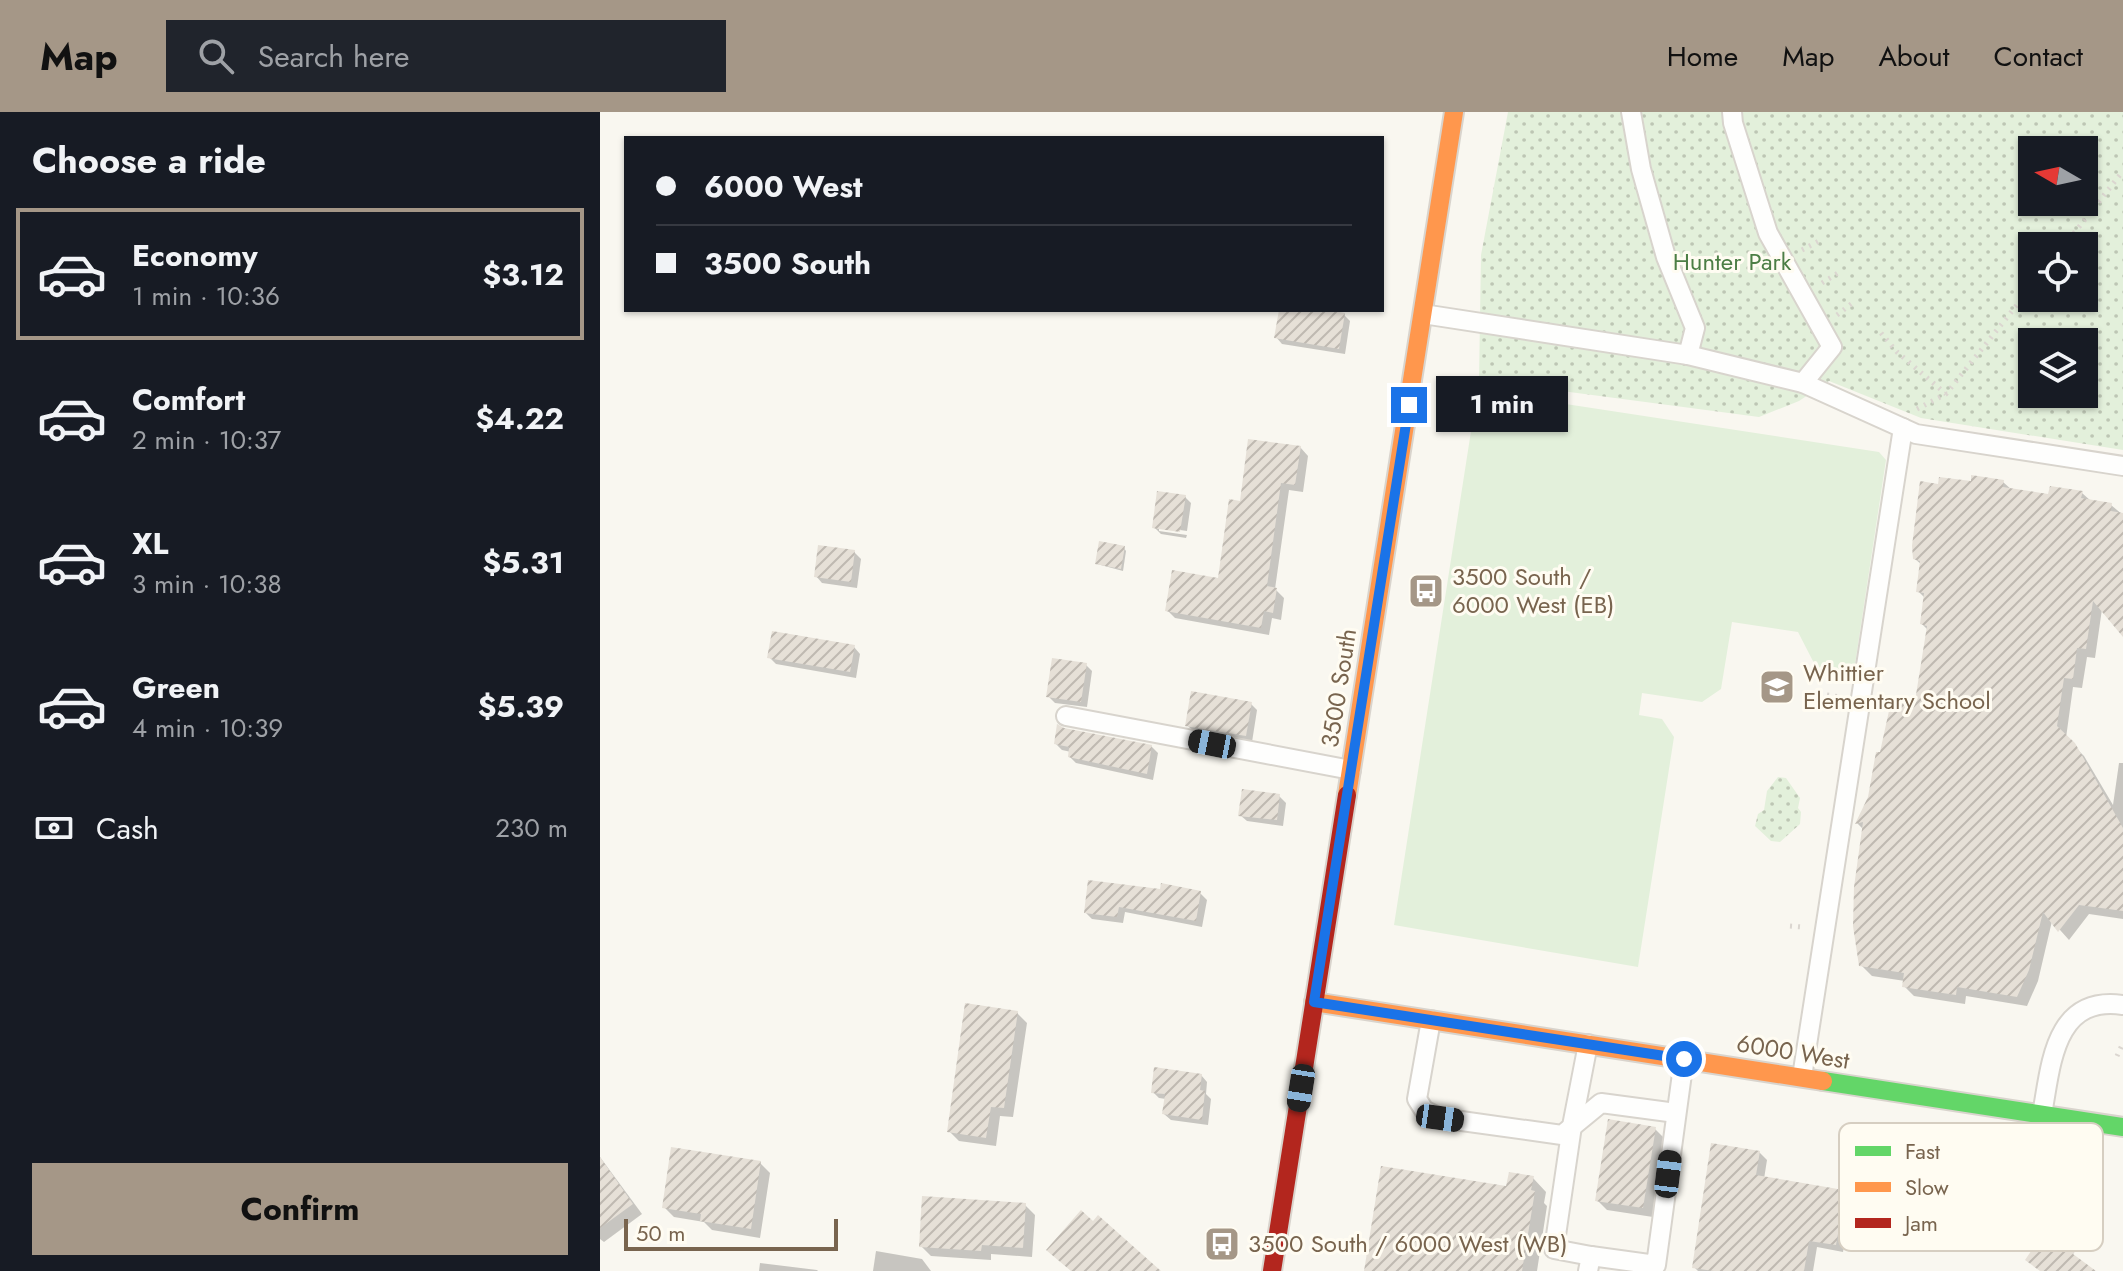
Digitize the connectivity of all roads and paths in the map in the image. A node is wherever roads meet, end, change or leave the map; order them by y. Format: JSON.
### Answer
{"nodes":[{"id":1,"x":1454,"y":112,"type":"edge"},
{"id":2,"x":1631,"y":112,"type":"edge"},
{"id":3,"x":1732,"y":112,"type":"edge"},
{"id":4,"x":2123,"y":171,"type":"edge"},
{"id":5,"x":2075,"y":232,"type":"edge"},
{"id":6,"x":2018,"y":304,"type":"edge"},
{"id":7,"x":1423,"y":314,"type":"junction"},
{"id":8,"x":1881,"y":333,"type":"dead end"},
{"id":9,"x":1688,"y":355,"type":"junction"},
{"id":10,"x":1803,"y":383,"type":"junction"},
{"id":11,"x":1946,"y":394,"type":"junction"},
{"id":12,"x":1914,"y":411,"type":"dead end"},
{"id":13,"x":1903,"y":428,"type":"junction"},
{"id":14,"x":2123,"y":466,"type":"edge"},
{"id":15,"x":1066,"y":716,"type":"dead end"},
{"id":16,"x":1351,"y":770,"type":"junction"},
{"id":17,"x":1790,"y":926,"type":"dead end"},
{"id":18,"x":1807,"y":928,"type":"dead end"},
{"id":19,"x":1314,"y":1002,"type":"junction"},
{"id":20,"x":2123,"y":1005,"type":"edge"},
{"id":21,"x":1431,"y":1020,"type":"junction"},
{"id":22,"x":2123,"y":1043,"type":"edge"},
{"id":23,"x":1588,"y":1044,"type":"junction"},
{"id":24,"x":2117,"y":1056,"type":"dead end"},
{"id":25,"x":1684,"y":1059,"type":"junction"},
{"id":26,"x":1802,"y":1077,"type":"junction"},
{"id":27,"x":1676,"y":1113,"type":"junction"},
{"id":28,"x":2042,"y":1114,"type":"junction"},
{"id":29,"x":2098,"y":1123,"type":"edge"},
{"id":30,"x":2103,"y":1124,"type":"edge"},
{"id":31,"x":1572,"y":1126,"type":"junction"},
{"id":32,"x":2123,"y":1127,"type":"edge"},
{"id":33,"x":1590,"y":1263,"type":"edge"},
{"id":34,"x":1272,"y":1271,"type":"edge"}],
"edges":[{"from":1,"to":7,"type":"main road","name":"3500 South"},
{"from":2,"to":9,"type":"lane"},
{"from":3,"to":10,"type":"lane"},
{"from":4,"to":5,"type":"path"},
{"from":6,"to":11,"type":"path"},
{"from":7,"to":9,"type":"lane"},
{"from":7,"to":16,"type":"main road","name":"3500 South"},
{"from":8,"to":11,"type":"path"},
{"from":9,"to":10,"type":"lane"},
{"from":10,"to":13,"type":"lane"},
{"from":11,"to":12,"type":"path"},
{"from":13,"to":14,"type":"lane"},
{"from":13,"to":26,"type":"lane"},
{"from":15,"to":16,"type":"lane"},
{"from":16,"to":19,"type":"main road","name":"3500 South"},
{"from":17,"to":18,"type":"path"},
{"from":19,"to":21,"type":"main road","name":"6000 West"},
{"from":19,"to":34,"type":"main road","name":"3500 South"},
{"from":20,"to":28,"type":"lane"},
{"from":21,"to":23,"type":"main road","name":"6000 West"},
{"from":21,"to":31,"type":"lane"},
{"from":22,"to":24,"type":"path"},
{"from":23,"to":25,"type":"main road","name":"6000 West"},
{"from":23,"to":31,"type":"lane"},
{"from":25,"to":26,"type":"main road","name":"6000 West"},
{"from":25,"to":27,"type":"lane"},
{"from":26,"to":28,"type":"main road","name":"6000 West"},
{"from":27,"to":31,"type":"lane"},
{"from":27,"to":33,"type":"lane"},
{"from":28,"to":29,"type":"main road","name":"6000 West"},
{"from":30,"to":32,"type":"main road","name":"6000 West"},
{"from":31,"to":33,"type":"lane"}]}
